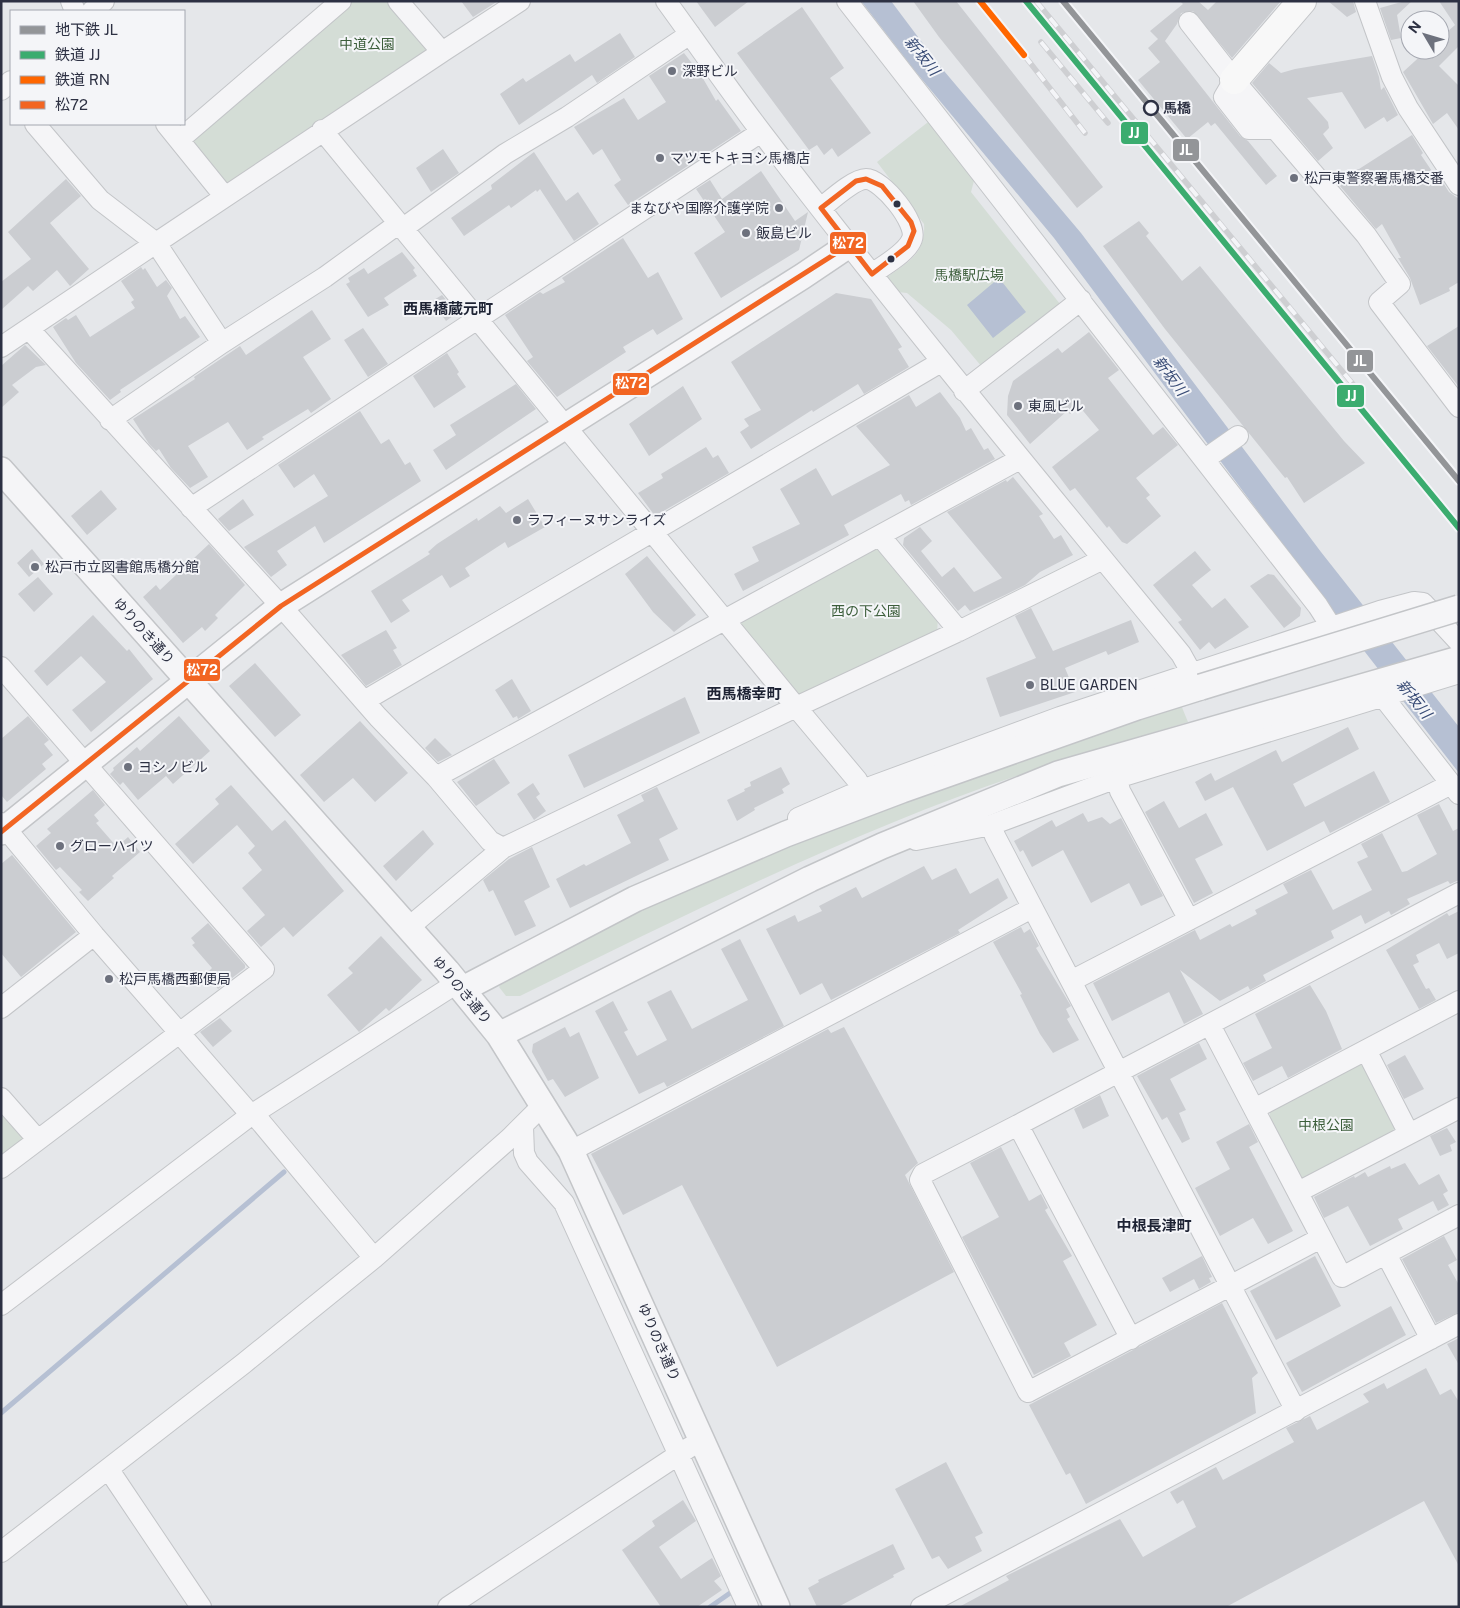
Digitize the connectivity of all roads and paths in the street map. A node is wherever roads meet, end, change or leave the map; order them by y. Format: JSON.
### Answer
{"nodes":[{"id":1,"x":104,"y":1,"type":"edge"},
{"id":2,"x":341,"y":1,"type":"edge"},
{"id":3,"x":398,"y":1,"type":"edge"},
{"id":4,"x":520,"y":1,"type":"edge"},
{"id":5,"x":666,"y":1,"type":"edge"},
{"id":6,"x":847,"y":1,"type":"edge"},
{"id":7,"x":1302,"y":1,"type":"edge"},
{"id":8,"x":1365,"y":1,"type":"edge"},
{"id":9,"x":93,"y":10,"type":"edge"},
{"id":10,"x":1189,"y":22,"type":"dead end"},
{"id":11,"x":690,"y":34,"type":"junction"},
{"id":12,"x":442,"y":52,"type":"junction"},
{"id":13,"x":1234,"y":80,"type":"junction"},
{"id":14,"x":36,"y":125,"type":"edge"},
{"id":15,"x":167,"y":125,"type":"edge"},
{"id":16,"x":322,"y":130,"type":"junction"},
{"id":17,"x":761,"y":132,"type":"junction"},
{"id":18,"x":179,"y":140,"type":"junction"},
{"id":19,"x":1459,"y":185,"type":"edge"},
{"id":20,"x":226,"y":197,"type":"junction"},
{"id":21,"x":821,"y":208,"type":"junction"},
{"id":22,"x":400,"y":226,"type":"junction"},
{"id":23,"x":156,"y":244,"type":"junction"},
{"id":24,"x":849,"y":245,"type":"junction"},
{"id":25,"x":872,"y":274,"type":"junction"},
{"id":26,"x":1082,"y":300,"type":"junction"},
{"id":27,"x":478,"y":320,"type":"junction"},
{"id":28,"x":29,"y":329,"type":"junction"},
{"id":29,"x":222,"y":343,"type":"junction"},
{"id":30,"x":1,"y":347,"type":"edge"},
{"id":31,"x":942,"y":362,"type":"junction"},
{"id":32,"x":964,"y":391,"type":"junction"},
{"id":33,"x":1459,"y":407,"type":"edge"},
{"id":34,"x":110,"y":420,"type":"junction"},
{"id":35,"x":566,"y":426,"type":"junction"},
{"id":36,"x":1238,"y":436,"type":"dead end"},
{"id":37,"x":1020,"y":459,"type":"junction"},
{"id":38,"x":1205,"y":459,"type":"junction"},
{"id":39,"x":1,"y":470,"type":"edge"},
{"id":40,"x":191,"y":508,"type":"junction"},
{"id":41,"x":652,"y":532,"type":"junction"},
{"id":42,"x":880,"y":536,"type":"junction"},
{"id":43,"x":1103,"y":559,"type":"junction"},
{"id":44,"x":281,"y":606,"type":"junction"},
{"id":45,"x":1459,"y":608,"type":"edge"},
{"id":46,"x":725,"y":620,"type":"junction"},
{"id":47,"x":1332,"y":628,"type":"junction"},
{"id":48,"x":959,"y":631,"type":"junction"},
{"id":49,"x":1459,"y":642,"type":"edge"},
{"id":50,"x":1459,"y":659,"type":"edge"},
{"id":51,"x":1,"y":667,"type":"edge"},
{"id":52,"x":1459,"y":673,"type":"edge"},
{"id":53,"x":1196,"y":680,"type":"junction"},
{"id":54,"x":189,"y":681,"type":"junction"},
{"id":55,"x":1384,"y":698,"type":"junction"},
{"id":56,"x":364,"y":701,"type":"junction"},
{"id":57,"x":796,"y":707,"type":"junction"},
{"id":58,"x":87,"y":763,"type":"junction"},
{"id":59,"x":436,"y":778,"type":"junction"},
{"id":60,"x":1116,"y":778,"type":"junction"},
{"id":61,"x":1455,"y":789,"type":"edge"},
{"id":62,"x":862,"y":790,"type":"junction"},
{"id":63,"x":991,"y":825,"type":"junction"},
{"id":64,"x":3,"y":828,"type":"edge"},
{"id":65,"x":882,"y":846,"type":"junction"},
{"id":66,"x":503,"y":848,"type":"junction"},
{"id":67,"x":671,"y":882,"type":"junction"},
{"id":68,"x":1459,"y":893,"type":"edge"},
{"id":69,"x":1032,"y":908,"type":"junction"},
{"id":70,"x":1189,"y":920,"type":"junction"},
{"id":71,"x":408,"y":928,"type":"junction"},
{"id":72,"x":94,"y":935,"type":"junction"},
{"id":73,"x":1071,"y":981,"type":"junction"},
{"id":74,"x":460,"y":986,"type":"junction"},
{"id":75,"x":1459,"y":1001,"type":"edge"},
{"id":76,"x":1,"y":1008,"type":"edge"},
{"id":77,"x":1210,"y":1025,"type":"junction"},
{"id":78,"x":180,"y":1034,"type":"junction"},
{"id":79,"x":499,"y":1035,"type":"junction"},
{"id":80,"x":1366,"y":1050,"type":"junction"},
{"id":81,"x":1119,"y":1072,"type":"junction"},
{"id":82,"x":1,"y":1098,"type":"edge"},
{"id":83,"x":545,"y":1107,"type":"junction"},
{"id":84,"x":1459,"y":1108,"type":"edge"},
{"id":85,"x":1254,"y":1109,"type":"junction"},
{"id":86,"x":252,"y":1115,"type":"junction"},
{"id":87,"x":1018,"y":1125,"type":"junction"},
{"id":88,"x":523,"y":1127,"type":"junction"},
{"id":89,"x":1409,"y":1134,"type":"junction"},
{"id":90,"x":38,"y":1140,"type":"junction"},
{"id":91,"x":570,"y":1151,"type":"junction"},
{"id":92,"x":1,"y":1168,"type":"edge"},
{"id":93,"x":1298,"y":1192,"type":"junction"},
{"id":94,"x":1459,"y":1215,"type":"edge"},
{"id":95,"x":1321,"y":1238,"type":"junction"},
{"id":96,"x":1386,"y":1254,"type":"junction"},
{"id":97,"x":374,"y":1258,"type":"junction"},
{"id":98,"x":1231,"y":1287,"type":"junction"},
{"id":99,"x":1,"y":1306,"type":"edge"},
{"id":100,"x":1459,"y":1324,"type":"edge"},
{"id":101,"x":1131,"y":1339,"type":"junction"},
{"id":102,"x":1430,"y":1339,"type":"junction"},
{"id":103,"x":1296,"y":1411,"type":"junction"},
{"id":104,"x":702,"y":1438,"type":"junction"},
{"id":105,"x":678,"y":1454,"type":"junction"},
{"id":106,"x":108,"y":1470,"type":"junction"},
{"id":107,"x":1,"y":1552,"type":"edge"},
{"id":108,"x":201,"y":1607,"type":"edge"},
{"id":109,"x":448,"y":1607,"type":"edge"},
{"id":110,"x":748,"y":1607,"type":"edge"},
{"id":111,"x":777,"y":1607,"type":"edge"},
{"id":112,"x":921,"y":1607,"type":"edge"}],
"edges":[{"from":1,"to":9,"type":"street"},
{"from":2,"to":18,"type":"street"},
{"from":3,"to":12,"type":"street"},
{"from":4,"to":12,"type":"street"},
{"from":5,"to":11,"type":"street"},
{"from":6,"to":26,"type":"street"},
{"from":7,"to":13,"type":"main road"},
{"from":8,"to":19,"type":"street"},
{"from":10,"to":13,"type":"street"},
{"from":11,"to":17,"type":"street"},
{"from":11,"to":22,"type":"street"},
{"from":12,"to":16,"type":"street"},
{"from":13,"to":33,"type":"street"},
{"from":14,"to":23,"type":"street"},
{"from":15,"to":18,"type":"street"},
{"from":16,"to":20,"type":"street"},
{"from":16,"to":22,"type":"street"},
{"from":17,"to":21,"type":"street"},
{"from":17,"to":27,"type":"street"},
{"from":18,"to":20,"type":"street"},
{"from":20,"to":23,"type":"street"},
{"from":21,"to":24,"type":"street"},
{"from":21,"to":25,"type":"street"},
{"from":22,"to":27,"type":"street"},
{"from":22,"to":29,"type":"street"},
{"from":23,"to":28,"type":"street"},
{"from":23,"to":29,"type":"street"},
{"from":24,"to":25,"type":"street"},
{"from":24,"to":35,"type":"street"},
{"from":25,"to":31,"type":"street"},
{"from":26,"to":32,"type":"street"},
{"from":26,"to":38,"type":"street"},
{"from":27,"to":35,"type":"street"},
{"from":27,"to":40,"type":"street"},
{"from":28,"to":30,"type":"street"},
{"from":28,"to":34,"type":"street"},
{"from":29,"to":34,"type":"street"},
{"from":31,"to":32,"type":"street"},
{"from":31,"to":41,"type":"street"},
{"from":32,"to":37,"type":"street"},
{"from":34,"to":40,"type":"street"},
{"from":35,"to":41,"type":"street"},
{"from":35,"to":44,"type":"street"},
{"from":36,"to":38,"type":"street"},
{"from":37,"to":42,"type":"street"},
{"from":37,"to":43,"type":"street"},
{"from":38,"to":47,"type":"street"},
{"from":39,"to":54,"type":"street","name":"ゆりのき通り"},
{"from":40,"to":44,"type":"street"},
{"from":41,"to":46,"type":"street"},
{"from":41,"to":56,"type":"street"},
{"from":42,"to":46,"type":"street"},
{"from":42,"to":48,"type":"street"},
{"from":43,"to":48,"type":"street"},
{"from":43,"to":53,"type":"street"},
{"from":44,"to":54,"type":"street"},
{"from":44,"to":56,"type":"street"},
{"from":45,"to":53,"type":"street","bridge":true},
{"from":46,"to":57,"type":"street"},
{"from":46,"to":59,"type":"street"},
{"from":47,"to":49,"type":"street"},
{"from":47,"to":53,"type":"street"},
{"from":48,"to":57,"type":"street"},
{"from":50,"to":65,"type":"street"},
{"from":51,"to":58,"type":"street"},
{"from":52,"to":55,"type":"street"},
{"from":53,"to":62,"type":"street"},
{"from":53,"to":67,"type":"street"},
{"from":54,"to":58,"type":"street"},
{"from":54,"to":71,"type":"street","name":"ゆりのき通り"},
{"from":55,"to":60,"type":"street"},
{"from":55,"to":61,"type":"street"},
{"from":56,"to":59,"type":"street"},
{"from":57,"to":62,"type":"street"},
{"from":57,"to":66,"type":"street"},
{"from":58,"to":64,"type":"street"},
{"from":58,"to":78,"type":"street"},
{"from":59,"to":66,"type":"street"},
{"from":60,"to":63,"type":"street"},
{"from":60,"to":70,"type":"street"},
{"from":61,"to":70,"type":"street"},
{"from":62,"to":67,"type":"street"},
{"from":63,"to":65,"type":"street"},
{"from":63,"to":69,"type":"street"},
{"from":64,"to":72,"type":"street"},
{"from":65,"to":79,"type":"street"},
{"from":66,"to":71,"type":"street"},
{"from":67,"to":74,"type":"street"},
{"from":68,"to":77,"type":"street"},
{"from":69,"to":73,"type":"street"},
{"from":69,"to":91,"type":"street"},
{"from":70,"to":73,"type":"street"},
{"from":71,"to":74,"type":"street","name":"ゆりのき通り"},
{"from":72,"to":76,"type":"street"},
{"from":72,"to":78,"type":"street"},
{"from":73,"to":81,"type":"street"},
{"from":74,"to":79,"type":"street","name":"ゆりのき通り"},
{"from":74,"to":86,"type":"street"},
{"from":75,"to":80,"type":"street"},
{"from":77,"to":81,"type":"street"},
{"from":77,"to":85,"type":"street"},
{"from":78,"to":86,"type":"street"},
{"from":78,"to":90,"type":"street"},
{"from":79,"to":83,"type":"street","name":"ゆりのき通り"},
{"from":80,"to":85,"type":"street"},
{"from":80,"to":89,"type":"street"},
{"from":81,"to":87,"type":"street"},
{"from":81,"to":98,"type":"street"},
{"from":82,"to":90,"type":"street"},
{"from":83,"to":88,"type":"street"},
{"from":83,"to":91,"type":"street","name":"ゆりのき通り"},
{"from":84,"to":89,"type":"street"},
{"from":85,"to":93,"type":"street"},
{"from":86,"to":97,"type":"street"},
{"from":86,"to":99,"type":"street"},
{"from":87,"to":101,"type":"street"},
{"from":87,"to":101,"type":"street"},
{"from":88,"to":97,"type":"street"},
{"from":88,"to":105,"type":"street"},
{"from":89,"to":93,"type":"street"},
{"from":90,"to":92,"type":"street"},
{"from":91,"to":104,"type":"street","name":"ゆりのき通り"},
{"from":93,"to":95,"type":"street"},
{"from":94,"to":96,"type":"street"},
{"from":95,"to":96,"type":"street"},
{"from":95,"to":98,"type":"street"},
{"from":96,"to":102,"type":"street"},
{"from":97,"to":106,"type":"street"},
{"from":98,"to":101,"type":"street"},
{"from":98,"to":103,"type":"street"},
{"from":100,"to":102,"type":"street"},
{"from":102,"to":103,"type":"street"},
{"from":103,"to":112,"type":"street"},
{"from":104,"to":105,"type":"street"},
{"from":104,"to":111,"type":"street","name":"ゆりのき通り"},
{"from":105,"to":109,"type":"street"},
{"from":105,"to":110,"type":"street"},
{"from":106,"to":107,"type":"street"},
{"from":106,"to":108,"type":"street"}]}
